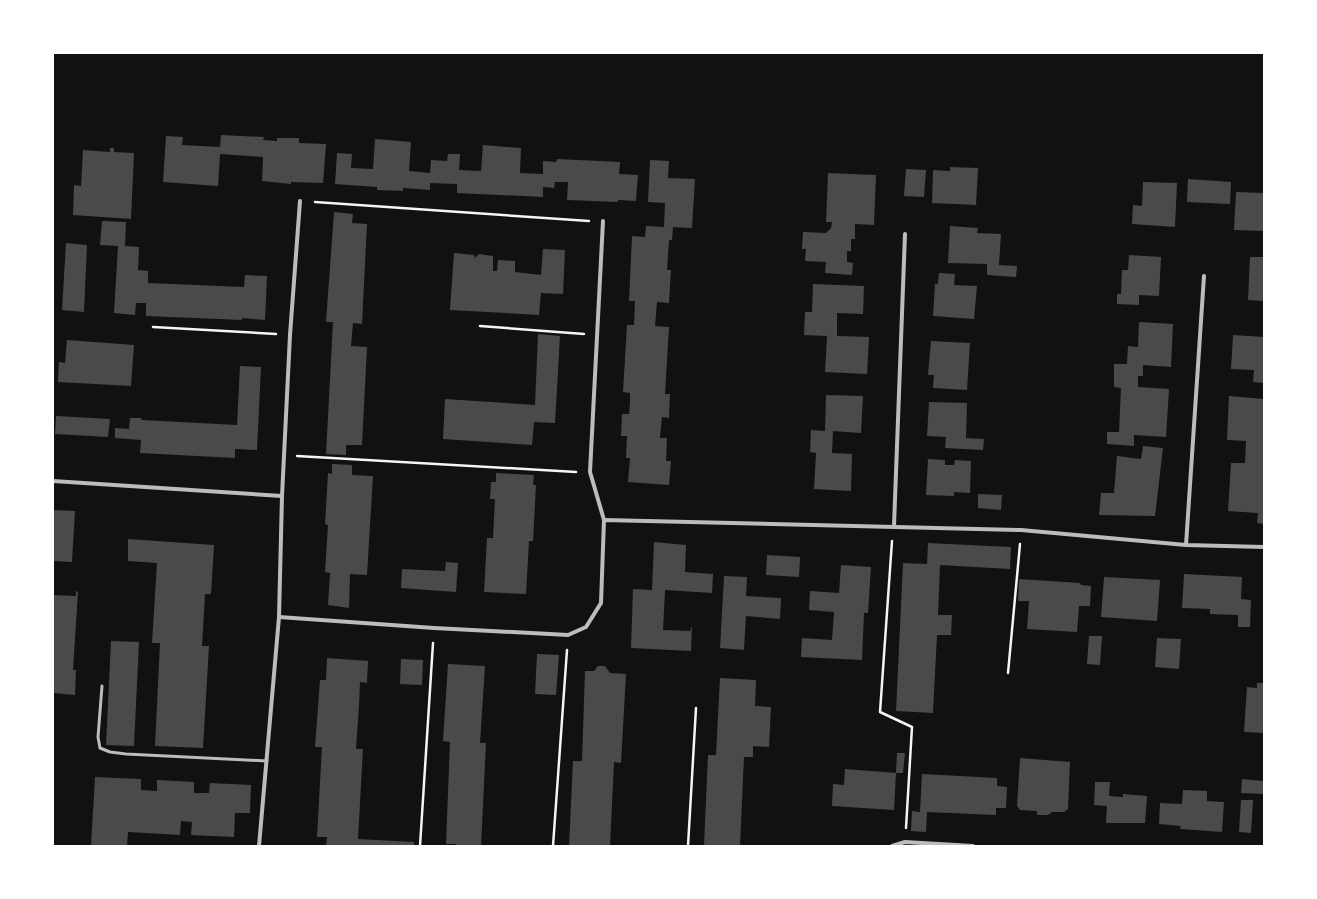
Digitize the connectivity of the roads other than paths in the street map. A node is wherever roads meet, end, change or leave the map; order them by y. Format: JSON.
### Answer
{"nodes":[{"id":1,"x":300,"y":201,"type":"road end"},
{"id":2,"x":603,"y":221,"type":"road end"},
{"id":3,"x":905,"y":234,"type":"dead end"},
{"id":4,"x":1204,"y":276,"type":"dead end"},
{"id":5,"x":53,"y":481,"type":"edge"},
{"id":6,"x":282,"y":496,"type":"junction"},
{"id":7,"x":604,"y":520,"type":"junction"},
{"id":8,"x":894,"y":526,"type":"junction"},
{"id":9,"x":1186,"y":545,"type":"junction"},
{"id":10,"x":1264,"y":547,"type":"edge"},
{"id":11,"x":279,"y":617,"type":"junction"},
{"id":12,"x":102,"y":686,"type":"dead end"},
{"id":13,"x":267,"y":761,"type":"junction"},
{"id":14,"x":259,"y":846,"type":"edge"},
{"id":15,"x":892,"y":846,"type":"edge"},
{"id":16,"x":973,"y":846,"type":"edge"}],
"edges":[{"from":1,"to":6,"type":"street"},
{"from":2,"to":7,"type":"street"},
{"from":3,"to":8,"type":"street"},
{"from":4,"to":9,"type":"street"},
{"from":5,"to":6,"type":"street"},
{"from":6,"to":11,"type":"street"},
{"from":7,"to":8,"type":"street"},
{"from":7,"to":11,"type":"street"},
{"from":8,"to":9,"type":"street"},
{"from":9,"to":10,"type":"street"},
{"from":11,"to":13,"type":"street"},
{"from":12,"to":13,"type":"lane"},
{"from":13,"to":14,"type":"street"},
{"from":15,"to":16,"type":"street"}]}
